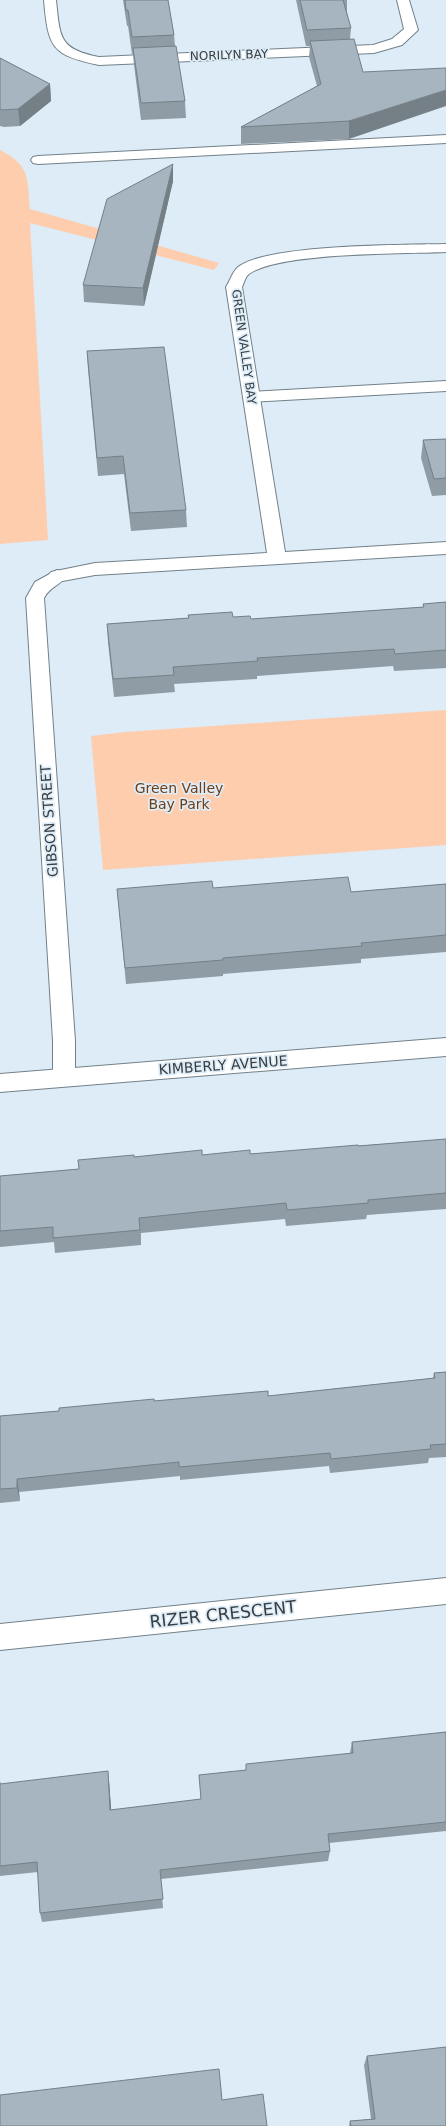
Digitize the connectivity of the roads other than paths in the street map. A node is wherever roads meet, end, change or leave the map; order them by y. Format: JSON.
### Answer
{"nodes":[{"id":1,"x":50,"y":0,"type":"edge"},
{"id":2,"x":403,"y":0,"type":"edge"},
{"id":3,"x":446,"y":139,"type":"edge"},
{"id":4,"x":38,"y":160,"type":"dead end"},
{"id":5,"x":446,"y":248,"type":"edge"},
{"id":6,"x":446,"y":386,"type":"edge"},
{"id":7,"x":251,"y":397,"type":"junction"},
{"id":8,"x":446,"y":548,"type":"edge"},
{"id":9,"x":277,"y":558,"type":"junction"},
{"id":10,"x":446,"y":1047,"type":"edge"},
{"id":11,"x":64,"y":1077,"type":"junction"},
{"id":12,"x":0,"y":1083,"type":"edge"},
{"id":13,"x":446,"y":1591,"type":"edge"},
{"id":14,"x":0,"y":1637,"type":"edge"}],
"edges":[{"from":1,"to":2,"type":"street","name":"NORILYN BAY"},
{"from":3,"to":4,"type":"street"},
{"from":5,"to":7,"type":"street","name":"GREEN VALLEY BAY"},
{"from":6,"to":7,"type":"street"},
{"from":7,"to":9,"type":"street","name":"GREEN VALLEY BAY"},
{"from":8,"to":9,"type":"street"},
{"from":9,"to":11,"type":"street","name":"GIBSON STREET"},
{"from":10,"to":11,"type":"street","name":"KIMBERLY AVENUE"},
{"from":11,"to":12,"type":"street","name":"KIMBERLY AVENUE"},
{"from":13,"to":14,"type":"street","name":"RIZER CRESCENT"}]}
